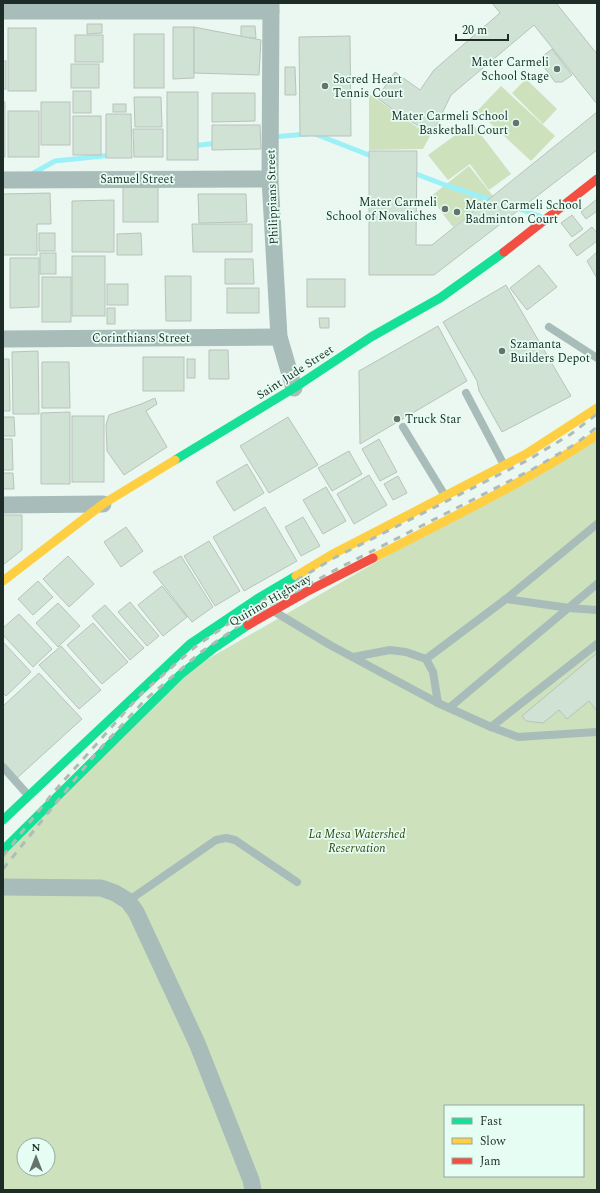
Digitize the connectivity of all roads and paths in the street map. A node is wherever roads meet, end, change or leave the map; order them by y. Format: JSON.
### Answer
{"nodes":[{"id":1,"x":271,"y":7,"type":"edge"},
{"id":2,"x":3,"y":11,"type":"edge"},
{"id":3,"x":597,"y":178,"type":"edge"},
{"id":4,"x":270,"y":179,"type":"junction"},
{"id":5,"x":3,"y":180,"type":"edge"},
{"id":6,"x":549,"y":327,"type":"dead end"},
{"id":7,"x":279,"y":337,"type":"junction"},
{"id":8,"x":3,"y":339,"type":"edge"},
{"id":9,"x":597,"y":358,"type":"edge"},
{"id":10,"x":294,"y":388,"type":"junction"},
{"id":11,"x":466,"y":393,"type":"dead end"},
{"id":12,"x":597,"y":408,"type":"edge"},
{"id":13,"x":403,"y":427,"type":"dead end"},
{"id":14,"x":597,"y":435,"type":"edge"},
{"id":15,"x":504,"y":465,"type":"junction"},
{"id":16,"x":445,"y":496,"type":"junction"},
{"id":17,"x":103,"y":504,"type":"junction"},
{"id":18,"x":3,"y":505,"type":"edge"},
{"id":19,"x":597,"y":524,"type":"edge"},
{"id":20,"x":3,"y":581,"type":"edge"},
{"id":21,"x":597,"y":584,"type":"edge"},
{"id":22,"x":506,"y":599,"type":"junction"},
{"id":23,"x":264,"y":605,"type":"junction"},
{"id":24,"x":569,"y":608,"type":"junction"},
{"id":25,"x":597,"y":610,"type":"edge"},
{"id":26,"x":597,"y":644,"type":"edge"},
{"id":27,"x":353,"y":657,"type":"junction"},
{"id":28,"x":426,"y":659,"type":"junction"},
{"id":29,"x":438,"y":703,"type":"junction"},
{"id":30,"x":449,"y":708,"type":"junction"},
{"id":31,"x":491,"y":727,"type":"junction"},
{"id":32,"x":597,"y":732,"type":"edge"},
{"id":33,"x":3,"y":767,"type":"edge"},
{"id":34,"x":29,"y":795,"type":"junction"},
{"id":35,"x":3,"y":820,"type":"edge"},
{"id":36,"x":3,"y":850,"type":"edge"},
{"id":37,"x":297,"y":882,"type":"dead end"},
{"id":38,"x":3,"y":887,"type":"edge"},
{"id":39,"x":128,"y":901,"type":"junction"},
{"id":40,"x":253,"y":1190,"type":"edge"}],
"edges":[{"from":1,"to":2,"type":"street"},
{"from":1,"to":4,"type":"street","name":"Philippians Street"},
{"from":3,"to":10,"type":"main road","name":"Saint Jude Street"},
{"from":4,"to":5,"type":"street","name":"Samuel Street"},
{"from":4,"to":7,"type":"street","name":"Philippians Street"},
{"from":6,"to":9,"type":"lane"},
{"from":7,"to":8,"type":"street","name":"Corinthians Street"},
{"from":7,"to":10,"type":"street","name":"Philippians Street"},
{"from":10,"to":17,"type":"main road","name":"Saint Jude Street"},
{"from":11,"to":15,"type":"lane"},
{"from":12,"to":15,"type":"main road","name":"Quirino Highway"},
{"from":13,"to":16,"type":"lane"},
{"from":14,"to":23,"type":"main road","name":"Quirino Highway"},
{"from":15,"to":16,"type":"main road","name":"Quirino Highway"},
{"from":16,"to":23,"type":"main road","name":"Quirino Highway"},
{"from":17,"to":18,"type":"street"},
{"from":17,"to":20,"type":"main road","name":"Saint Jude Street"},
{"from":19,"to":22,"type":"lane"},
{"from":21,"to":24,"type":"lane"},
{"from":22,"to":24,"type":"lane"},
{"from":22,"to":28,"type":"lane"},
{"from":23,"to":27,"type":"lane"},
{"from":23,"to":34,"type":"main road","name":"Quirino Highway"},
{"from":23,"to":36,"type":"main road","name":"Quirino Highway"},
{"from":24,"to":25,"type":"lane"},
{"from":24,"to":30,"type":"lane"},
{"from":26,"to":31,"type":"lane"},
{"from":27,"to":28,"type":"lane"},
{"from":27,"to":29,"type":"lane"},
{"from":28,"to":29,"type":"lane"},
{"from":29,"to":30,"type":"lane"},
{"from":30,"to":31,"type":"lane"},
{"from":31,"to":32,"type":"lane"},
{"from":33,"to":34,"type":"lane"},
{"from":34,"to":35,"type":"main road","name":"Quirino Highway"},
{"from":37,"to":39,"type":"lane"},
{"from":38,"to":39,"type":"street"},
{"from":39,"to":40,"type":"street"}]}
